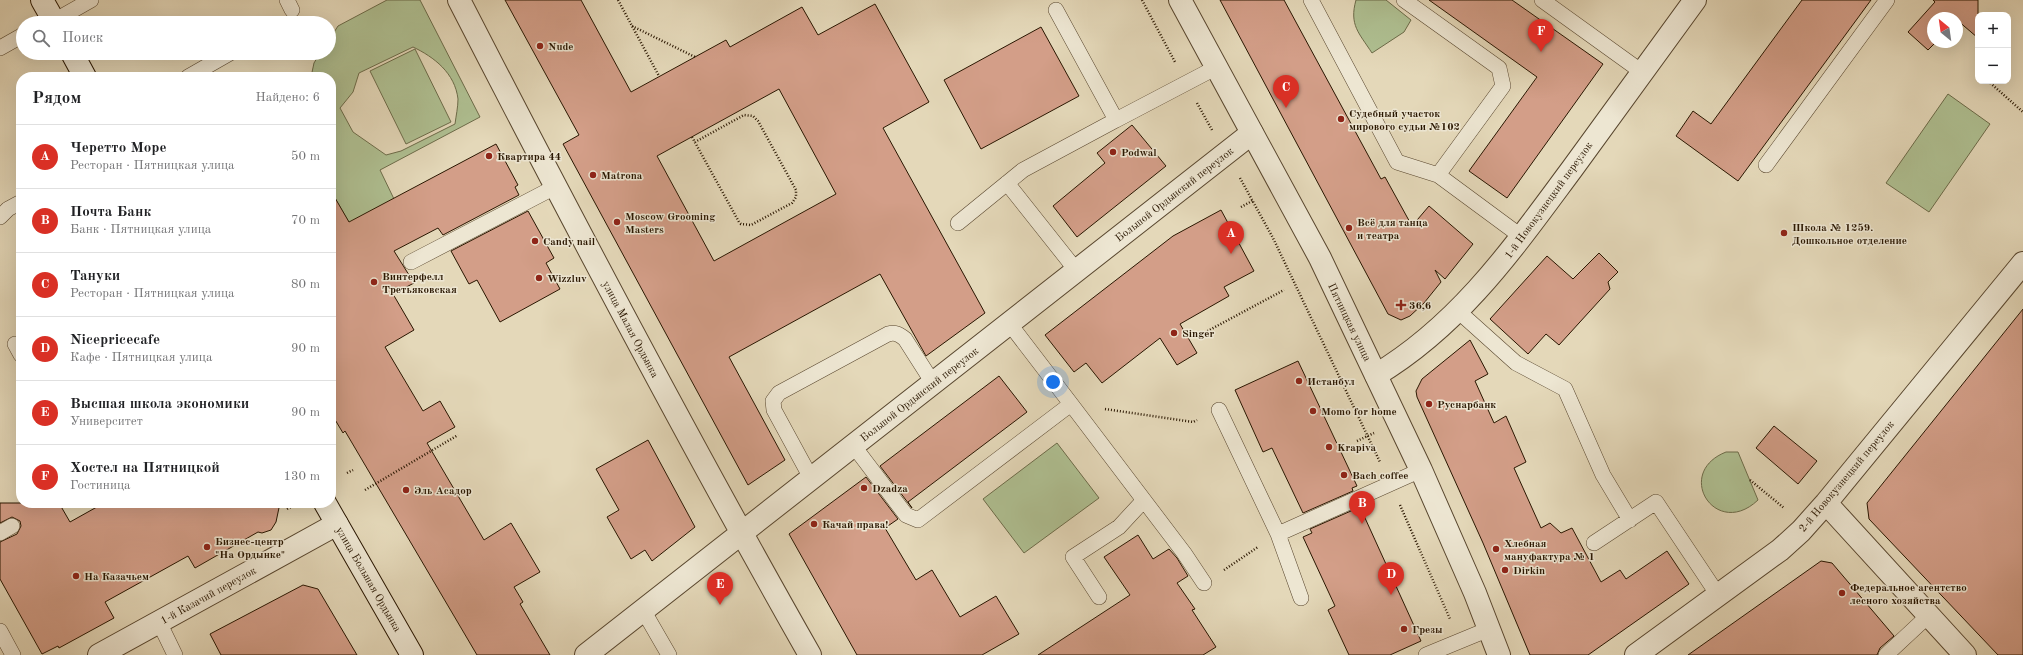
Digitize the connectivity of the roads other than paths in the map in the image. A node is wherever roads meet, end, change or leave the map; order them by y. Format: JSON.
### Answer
{"nodes":[{"id":1,"x":42,"y":0,"type":"edge"},
{"id":2,"x":91,"y":0,"type":"edge"},
{"id":3,"x":459,"y":0,"type":"edge"},
{"id":4,"x":1180,"y":0,"type":"edge"},
{"id":5,"x":1311,"y":0,"type":"edge"},
{"id":6,"x":1404,"y":0,"type":"edge"},
{"id":7,"x":1542,"y":0,"type":"edge"},
{"id":8,"x":1695,"y":0,"type":"edge"},
{"id":9,"x":1887,"y":0,"type":"edge"},
{"id":10,"x":1056,"y":10,"type":"dead end"},
{"id":11,"x":49,"y":16,"type":"edge"},
{"id":12,"x":63,"y":16,"type":"edge"},
{"id":13,"x":16,"y":39,"type":"edge"},
{"id":14,"x":0,"y":48,"type":"edge"},
{"id":15,"x":76,"y":60,"type":"edge"},
{"id":16,"x":218,"y":60,"type":"edge"},
{"id":17,"x":1217,"y":67,"type":"junction"},
{"id":18,"x":82,"y":72,"type":"edge"},
{"id":19,"x":197,"y":72,"type":"edge"},
{"id":20,"x":1642,"y":72,"type":"junction"},
{"id":21,"x":1116,"y":120,"type":"junction"},
{"id":22,"x":1252,"y":133,"type":"junction"},
{"id":23,"x":1766,"y":165,"type":"dead end"},
{"id":24,"x":1438,"y":175,"type":"junction"},
{"id":25,"x":1007,"y":183,"type":"junction"},
{"id":26,"x":555,"y":187,"type":"junction"},
{"id":27,"x":16,"y":205,"type":"edge"},
{"id":28,"x":0,"y":217,"type":"edge"},
{"id":29,"x":958,"y":223,"type":"dead end"},
{"id":30,"x":1522,"y":237,"type":"junction"},
{"id":31,"x":411,"y":262,"type":"dead end"},
{"id":32,"x":2023,"y":262,"type":"edge"},
{"id":33,"x":1076,"y":270,"type":"junction"},
{"id":34,"x":1458,"y":311,"type":"junction"},
{"id":35,"x":1009,"y":323,"type":"junction"},
{"id":36,"x":1376,"y":375,"type":"junction"},
{"id":37,"x":932,"y":383,"type":"junction"},
{"id":38,"x":1071,"y":404,"type":"junction"},
{"id":39,"x":1219,"y":410,"type":"road end"},
{"id":40,"x":853,"y":445,"type":"junction"},
{"id":41,"x":1421,"y":470,"type":"junction"},
{"id":42,"x":811,"y":478,"type":"junction"},
{"id":43,"x":1144,"y":500,"type":"junction"},
{"id":44,"x":1826,"y":503,"type":"junction"},
{"id":45,"x":329,"y":508,"type":"edge"},
{"id":46,"x":1630,"y":520,"type":"junction"},
{"id":47,"x":337,"y":524,"type":"junction"},
{"id":48,"x":740,"y":533,"type":"junction"},
{"id":49,"x":1278,"y":534,"type":"junction"},
{"id":50,"x":1594,"y":543,"type":"dead end"},
{"id":51,"x":1204,"y":584,"type":"road end"},
{"id":52,"x":1718,"y":595,"type":"junction"},
{"id":53,"x":1099,"y":597,"type":"dead end"},
{"id":54,"x":1301,"y":598,"type":"dead end"},
{"id":55,"x":643,"y":610,"type":"junction"},
{"id":56,"x":1929,"y":615,"type":"junction"},
{"id":57,"x":159,"y":622,"type":"junction"},
{"id":58,"x":1489,"y":629,"type":"junction"},
{"id":59,"x":0,"y":631,"type":"edge"},
{"id":60,"x":173,"y":654,"type":"edge"},
{"id":61,"x":13,"y":655,"type":"edge"},
{"id":62,"x":99,"y":655,"type":"edge"},
{"id":63,"x":412,"y":655,"type":"edge"},
{"id":64,"x":586,"y":655,"type":"edge"},
{"id":65,"x":669,"y":655,"type":"edge"},
{"id":66,"x":810,"y":655,"type":"edge"},
{"id":67,"x":1426,"y":655,"type":"edge"},
{"id":68,"x":1499,"y":655,"type":"edge"},
{"id":69,"x":1636,"y":655,"type":"edge"},
{"id":70,"x":1886,"y":655,"type":"edge"},
{"id":71,"x":1965,"y":655,"type":"edge"}],
"edges":[{"from":1,"to":11,"type":"street"},
{"from":2,"to":12,"type":"lane"},
{"from":3,"to":26,"type":"street","name":"улица Малая Ордынка"},
{"from":4,"to":17,"type":"street","name":"Пятницкая улица"},
{"from":5,"to":24,"type":"lane"},
{"from":6,"to":24,"type":"lane"},
{"from":7,"to":20,"type":"lane"},
{"from":8,"to":20,"type":"street","name":"1-й Новокузнецкий переулок"},
{"from":9,"to":23,"type":"lane"},
{"from":10,"to":21,"type":"lane"},
{"from":13,"to":14,"type":"lane"},
{"from":15,"to":18,"type":"street"},
{"from":16,"to":19,"type":"lane"},
{"from":17,"to":21,"type":"lane"},
{"from":17,"to":22,"type":"street","name":"Пятницкая улица"},
{"from":20,"to":30,"type":"street","name":"1-й Новокузнецкий переулок"},
{"from":21,"to":25,"type":"lane"},
{"from":22,"to":33,"type":"street","name":"Большой Ордынский переулок"},
{"from":22,"to":36,"type":"street","name":"Пятницкая улица"},
{"from":24,"to":30,"type":"lane"},
{"from":25,"to":29,"type":"lane"},
{"from":25,"to":33,"type":"lane"},
{"from":26,"to":31,"type":"lane"},
{"from":26,"to":48,"type":"street","name":"улица Малая Ордынка"},
{"from":27,"to":28,"type":"lane"},
{"from":30,"to":34,"type":"street","name":"1-й Новокузнецкий переулок"},
{"from":32,"to":44,"type":"street","name":"2-й Новокузнецкий переулок"},
{"from":33,"to":35,"type":"street","name":"Большой Ордынский переулок"},
{"from":34,"to":36,"type":"street","name":"1-й Новокузнецкий переулок"},
{"from":34,"to":46,"type":"lane"},
{"from":35,"to":37,"type":"street","name":"Большой Ордынский переулок"},
{"from":35,"to":38,"type":"lane"},
{"from":36,"to":41,"type":"street","name":"Пятницкая улица"},
{"from":37,"to":40,"type":"street","name":"Большой Ордынский переулок"},
{"from":37,"to":42,"type":"lane"},
{"from":38,"to":40,"type":"lane"},
{"from":38,"to":43,"type":"lane"},
{"from":39,"to":49,"type":"lane"},
{"from":40,"to":42,"type":"street","name":"Большой Ордынский переулок"},
{"from":41,"to":49,"type":"lane"},
{"from":41,"to":58,"type":"street","name":"Пятницкая улица"},
{"from":42,"to":48,"type":"street","name":"Большой Ордынский переулок"},
{"from":43,"to":51,"type":"lane"},
{"from":43,"to":53,"type":"lane"},
{"from":44,"to":52,"type":"street","name":"2-й Новокузнецкий переулок"},
{"from":44,"to":56,"type":"street"},
{"from":45,"to":47,"type":"street","name":"улица Большая Ордынка"},
{"from":46,"to":50,"type":"lane"},
{"from":46,"to":52,"type":"lane"},
{"from":47,"to":57,"type":"street","name":"1-й Казачий переулок"},
{"from":47,"to":63,"type":"street","name":"улица Большая Ордынка"},
{"from":48,"to":55,"type":"street","name":"Большой Ордынский переулок"},
{"from":48,"to":66,"type":"street","name":"улица Малая Ордынка"},
{"from":49,"to":54,"type":"lane"},
{"from":52,"to":69,"type":"street","name":"2-й Новокузнецкий переулок"},
{"from":55,"to":64,"type":"street","name":"Большой Ордынский переулок"},
{"from":55,"to":65,"type":"lane"},
{"from":56,"to":70,"type":"lane"},
{"from":56,"to":71,"type":"street"},
{"from":57,"to":60,"type":"lane"},
{"from":57,"to":62,"type":"street","name":"1-й Казачий переулок"},
{"from":58,"to":67,"type":"lane"},
{"from":58,"to":68,"type":"street","name":"Пятницкая улица"},
{"from":59,"to":61,"type":"lane"}]}
